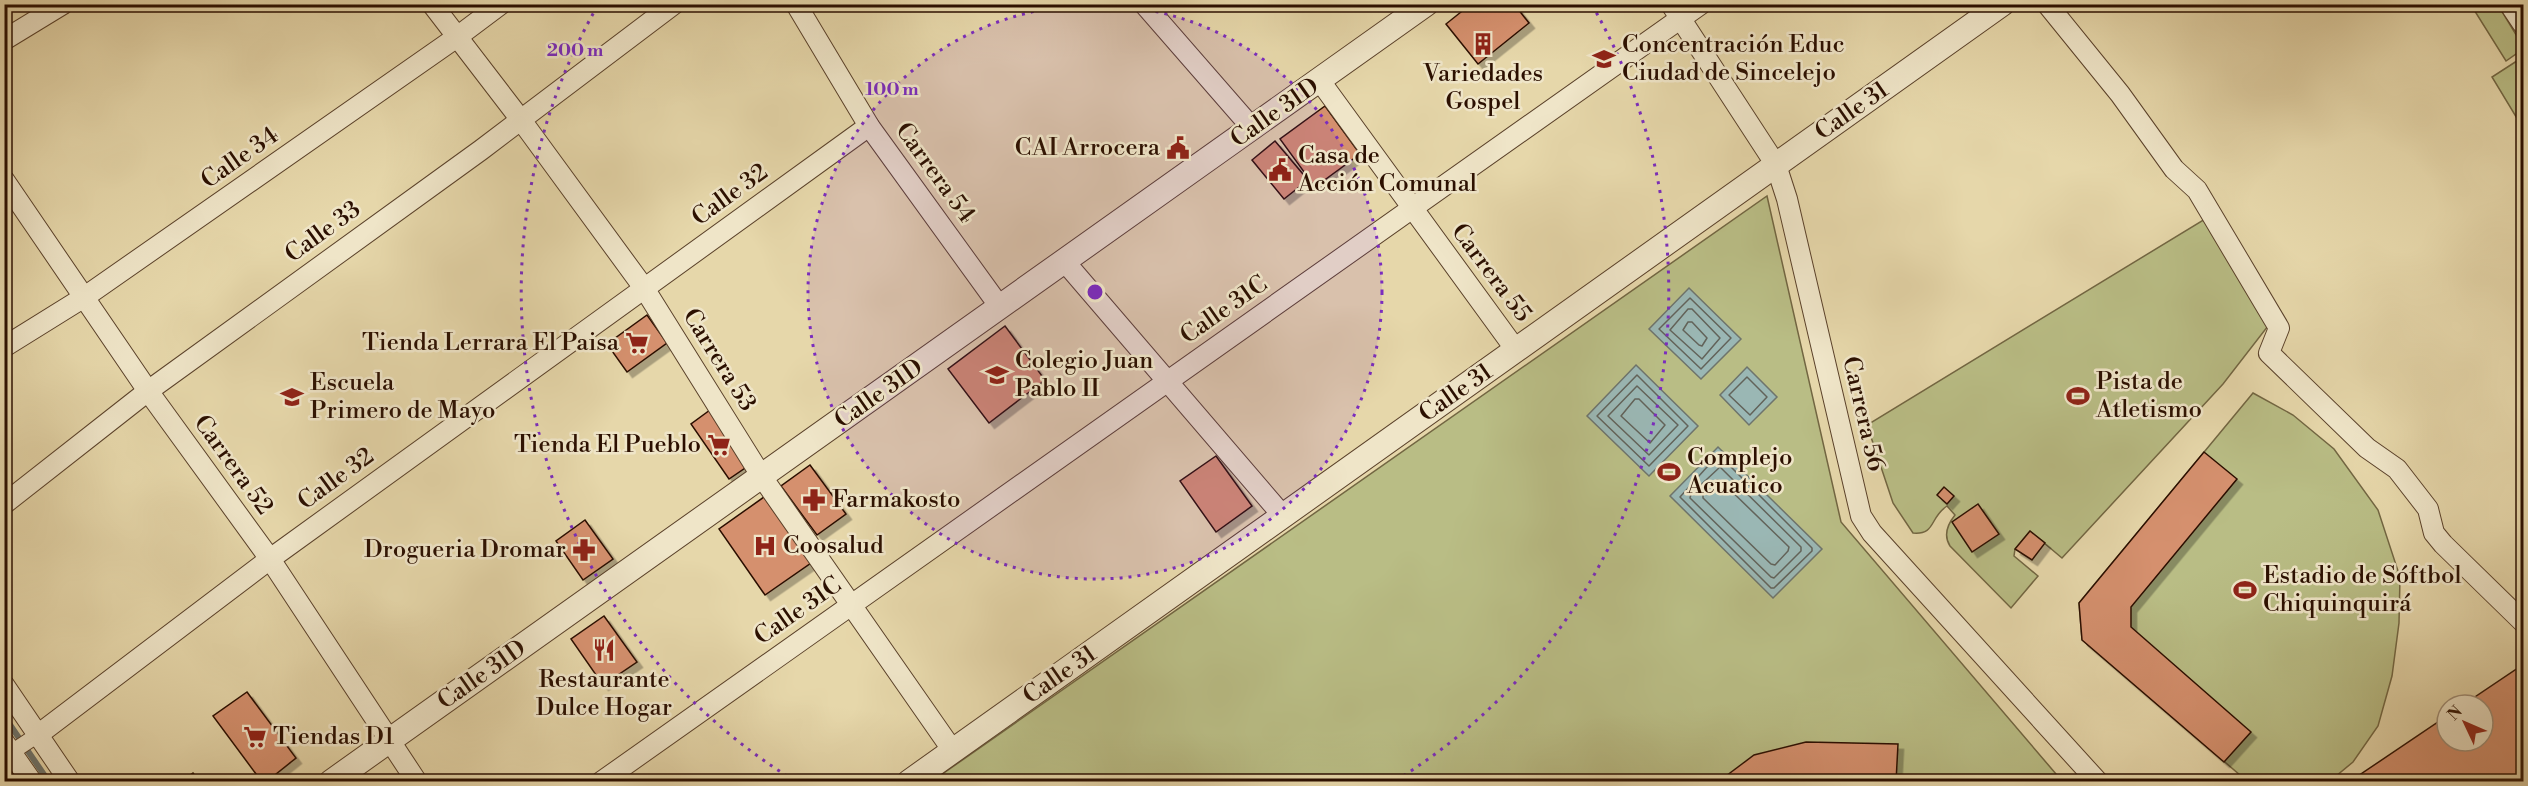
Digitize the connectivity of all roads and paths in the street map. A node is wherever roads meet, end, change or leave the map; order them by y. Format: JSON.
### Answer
{"nodes":[{"id":1,"x":63,"y":4,"type":"edge"},
{"id":2,"x":432,"y":4,"type":"edge"},
{"id":3,"x":501,"y":4,"type":"edge"},
{"id":4,"x":674,"y":4,"type":"edge"},
{"id":5,"x":796,"y":4,"type":"edge"},
{"id":6,"x":1144,"y":4,"type":"edge"},
{"id":7,"x":1426,"y":4,"type":"edge"},
{"id":8,"x":1701,"y":4,"type":"edge"},
{"id":9,"x":2002,"y":4,"type":"edge"},
{"id":10,"x":2047,"y":4,"type":"edge"},
{"id":11,"x":2512,"y":4,"type":"edge"},
{"id":12,"x":1676,"y":12,"type":"edge"},
{"id":13,"x":2523,"y":22,"type":"edge"},
{"id":14,"x":457,"y":38,"type":"junction"},
{"id":15,"x":4,"y":40,"type":"edge"},
{"id":16,"x":1320,"y":81,"type":"junction"},
{"id":17,"x":521,"y":120,"type":"junction"},
{"id":18,"x":869,"y":126,"type":"junction"},
{"id":19,"x":1253,"y":129,"type":"junction"},
{"id":20,"x":1776,"y":165,"type":"junction"},
{"id":21,"x":4,"y":180,"type":"edge"},
{"id":22,"x":1412,"y":209,"type":"junction"},
{"id":23,"x":1065,"y":262,"type":"junction"},
{"id":24,"x":644,"y":288,"type":"junction"},
{"id":25,"x":86,"y":297,"type":"junction"},
{"id":26,"x":1000,"y":308,"type":"junction"},
{"id":27,"x":4,"y":347,"type":"edge"},
{"id":28,"x":1516,"y":350,"type":"junction"},
{"id":29,"x":1168,"y":381,"type":"junction"},
{"id":30,"x":148,"y":391,"type":"junction"},
{"id":31,"x":762,"y":477,"type":"junction"},
{"id":32,"x":4,"y":504,"type":"edge"},
{"id":33,"x":1283,"y":516,"type":"junction"},
{"id":34,"x":270,"y":559,"type":"junction"},
{"id":35,"x":851,"y":605,"type":"junction"},
{"id":36,"x":2523,"y":623,"type":"edge"},
{"id":37,"x":4,"y":685,"type":"edge"},
{"id":38,"x":36,"y":736,"type":"junction"},
{"id":39,"x":389,"y":740,"type":"junction"},
{"id":40,"x":11,"y":748,"type":"edge"},
{"id":41,"x":952,"y":751,"type":"junction"},
{"id":42,"x":32,"y":782,"type":"edge"},
{"id":43,"x":70,"y":782,"type":"edge"},
{"id":44,"x":331,"y":782,"type":"edge"},
{"id":45,"x":417,"y":782,"type":"edge"},
{"id":46,"x":601,"y":782,"type":"edge"},
{"id":47,"x":909,"y":782,"type":"edge"},
{"id":48,"x":2098,"y":782,"type":"edge"}],
"edges":[{"from":1,"to":15,"type":"street"},
{"from":2,"to":14,"type":"street","name":"Carrera 53"},
{"from":3,"to":14,"type":"street","name":"Calle 34"},
{"from":4,"to":17,"type":"street","name":"Calle 33"},
{"from":5,"to":18,"type":"street","name":"Carrera 54"},
{"from":6,"to":19,"type":"street"},
{"from":7,"to":16,"type":"street","name":"Calle 31D"},
{"from":8,"to":12,"type":"street","name":"Calle 31C"},
{"from":9,"to":20,"type":"street","name":"Calle 31"},
{"from":10,"to":36,"type":"street"},
{"from":11,"to":13,"type":"street"},
{"from":12,"to":20,"type":"street","name":"Carrera 56"},
{"from":12,"to":22,"type":"street","name":"Calle 31C"},
{"from":14,"to":17,"type":"street","name":"Carrera 53"},
{"from":14,"to":25,"type":"street","name":"Calle 34"},
{"from":16,"to":19,"type":"street","name":"Calle 31D"},
{"from":16,"to":22,"type":"street","name":"Carrera 55"},
{"from":17,"to":24,"type":"street","name":"Carrera 53"},
{"from":17,"to":30,"type":"street","name":"Calle 33"},
{"from":18,"to":24,"type":"street","name":"Calle 32"},
{"from":18,"to":26,"type":"street","name":"Carrera 54"},
{"from":19,"to":23,"type":"street","name":"Calle 31D"},
{"from":20,"to":28,"type":"street","name":"Calle 31"},
{"from":20,"to":48,"type":"street","name":"Carrera 56"},
{"from":21,"to":25,"type":"street","name":"Carrera 52"},
{"from":22,"to":28,"type":"street","name":"Carrera 55"},
{"from":22,"to":29,"type":"street","name":"Calle 31C"},
{"from":23,"to":26,"type":"street","name":"Calle 31D"},
{"from":23,"to":29,"type":"street"},
{"from":24,"to":31,"type":"street","name":"Carrera 53"},
{"from":24,"to":34,"type":"street","name":"Calle 32"},
{"from":25,"to":27,"type":"street","name":"Calle 34"},
{"from":25,"to":30,"type":"street","name":"Carrera 52"},
{"from":26,"to":31,"type":"street","name":"Calle 31D"},
{"from":28,"to":33,"type":"street","name":"Calle 31"},
{"from":29,"to":33,"type":"street"},
{"from":29,"to":35,"type":"street","name":"Calle 31C"},
{"from":30,"to":32,"type":"street","name":"Calle 33"},
{"from":30,"to":34,"type":"street","name":"Carrera 52"},
{"from":31,"to":35,"type":"street","name":"Carrera 53"},
{"from":31,"to":39,"type":"street","name":"Calle 31D"},
{"from":33,"to":41,"type":"street","name":"Calle 31"},
{"from":34,"to":38,"type":"street","name":"Calle 32"},
{"from":34,"to":39,"type":"street","name":"Carrera 52"},
{"from":35,"to":41,"type":"street","name":"Carrera 53"},
{"from":35,"to":46,"type":"street","name":"Calle 31C"},
{"from":37,"to":38,"type":"street"},
{"from":38,"to":40,"type":"street","name":"Calle 32"},
{"from":38,"to":43,"type":"street"},
{"from":39,"to":44,"type":"street","name":"Calle 31D"},
{"from":39,"to":45,"type":"street","name":"Carrera 52"},
{"from":40,"to":42,"type":"street"},
{"from":41,"to":47,"type":"street","name":"Calle 31"}]}
